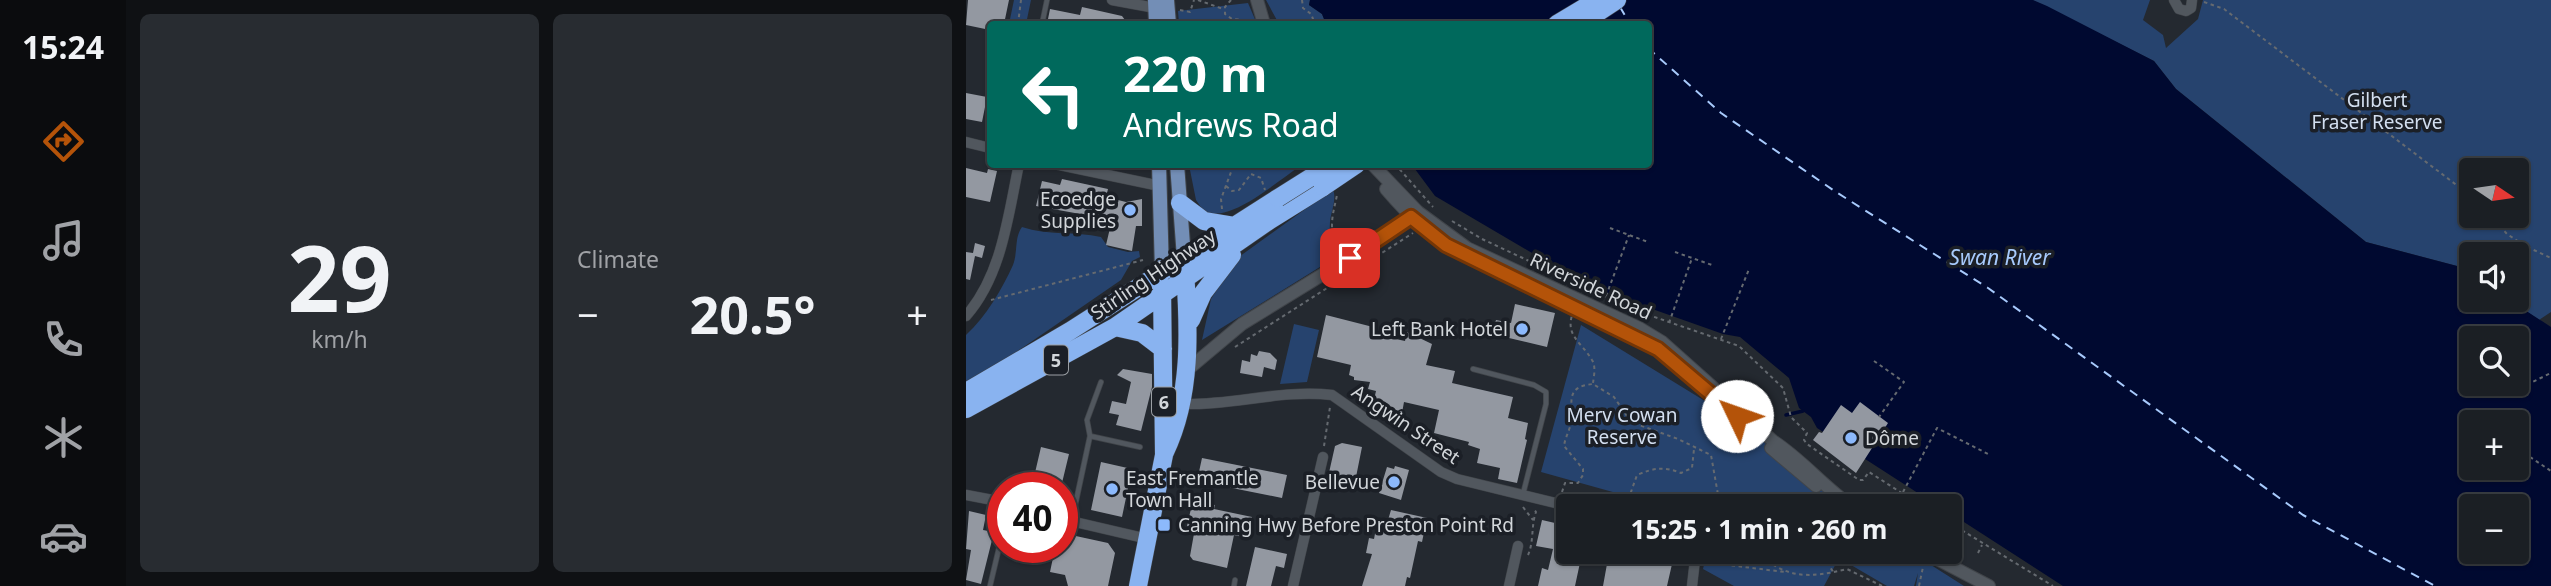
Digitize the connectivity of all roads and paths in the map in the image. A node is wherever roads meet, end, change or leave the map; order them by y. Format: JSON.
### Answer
{"nodes":[{"id":1,"x":1021,"y":0,"type":"edge"},
{"id":2,"x":1047,"y":0,"type":"edge"},
{"id":3,"x":1112,"y":0,"type":"edge"},
{"id":4,"x":1196,"y":0,"type":"edge"},
{"id":5,"x":1231,"y":0,"type":"edge"},
{"id":6,"x":1302,"y":0,"type":"edge"},
{"id":7,"x":1597,"y":0,"type":"edge"},
{"id":8,"x":1617,"y":0,"type":"edge"},
{"id":9,"x":2174,"y":0,"type":"edge"},
{"id":10,"x":2192,"y":0,"type":"edge"},
{"id":11,"x":2200,"y":0,"type":"edge"},
{"id":12,"x":1164,"y":5,"type":"edge"},
{"id":13,"x":1224,"y":9,"type":"junction"},
{"id":14,"x":1018,"y":21,"type":"edge"},
{"id":15,"x":1043,"y":21,"type":"edge"},
{"id":16,"x":1244,"y":21,"type":"edge"},
{"id":17,"x":1314,"y":21,"type":"edge"},
{"id":18,"x":1562,"y":21,"type":"edge"},
{"id":19,"x":1584,"y":21,"type":"edge"},
{"id":20,"x":966,"y":142,"type":"edge"},
{"id":21,"x":987,"y":147,"type":"edge"},
{"id":22,"x":1018,"y":168,"type":"edge"},
{"id":23,"x":1074,"y":168,"type":"edge"},
{"id":24,"x":1159,"y":168,"type":"edge"},
{"id":25,"x":1177,"y":168,"type":"edge"},
{"id":26,"x":1233,"y":168,"type":"edge"},
{"id":27,"x":1326,"y":168,"type":"edge"},
{"id":28,"x":1348,"y":168,"type":"edge"},
{"id":29,"x":1369,"y":168,"type":"edge"},
{"id":30,"x":1375,"y":168,"type":"edge"},
{"id":31,"x":1160,"y":186,"type":"junction"},
{"id":32,"x":1226,"y":186,"type":"junction"},
{"id":33,"x":2459,"y":187,"type":"edge"},
{"id":34,"x":1335,"y":188,"type":"dead end"},
{"id":35,"x":1276,"y":199,"type":"junction"},
{"id":36,"x":1180,"y":203,"type":"junction"},
{"id":37,"x":1415,"y":214,"type":"junction"},
{"id":38,"x":1234,"y":227,"type":"junction"},
{"id":39,"x":1610,"y":228,"type":"dead end"},
{"id":40,"x":2502,"y":228,"type":"edge"},
{"id":41,"x":1629,"y":235,"type":"junction"},
{"id":42,"x":1434,"y":237,"type":"junction"},
{"id":43,"x":1648,"y":242,"type":"dead end"},
{"id":44,"x":1675,"y":252,"type":"dead end"},
{"id":45,"x":1184,"y":258,"type":"junction"},
{"id":46,"x":1692,"y":258,"type":"junction"},
{"id":47,"x":2551,"y":258,"type":"edge"},
{"id":48,"x":1143,"y":260,"type":"dead end"},
{"id":49,"x":1712,"y":265,"type":"dead end"},
{"id":50,"x":1331,"y":269,"type":"junction"},
{"id":51,"x":1749,"y":269,"type":"dead end"},
{"id":52,"x":1162,"y":272,"type":"junction"},
{"id":53,"x":1185,"y":279,"type":"junction"},
{"id":54,"x":981,"y":295,"type":"junction"},
{"id":55,"x":1162,"y":296,"type":"junction"},
{"id":56,"x":1605,"y":298,"type":"dead end"},
{"id":57,"x":1575,"y":306,"type":"junction"},
{"id":58,"x":966,"y":316,"type":"edge"},
{"id":59,"x":1668,"y":324,"type":"dead end"},
{"id":60,"x":1115,"y":327,"type":"junction"},
{"id":61,"x":1188,"y":328,"type":"junction"},
{"id":62,"x":1721,"y":339,"type":"dead end"},
{"id":63,"x":1236,"y":347,"type":"dead end"},
{"id":64,"x":1163,"y":349,"type":"junction"},
{"id":65,"x":1874,"y":361,"type":"dead end"},
{"id":66,"x":1472,"y":369,"type":"dead end"},
{"id":67,"x":1186,"y":371,"type":"junction"},
{"id":68,"x":2551,"y":373,"type":"edge"},
{"id":69,"x":1101,"y":382,"type":"dead end"},
{"id":70,"x":1593,"y":384,"type":"junction"},
{"id":71,"x":2529,"y":384,"type":"edge"},
{"id":72,"x":966,"y":392,"type":"edge"},
{"id":73,"x":1332,"y":395,"type":"junction"},
{"id":74,"x":1181,"y":404,"type":"junction"},
{"id":75,"x":966,"y":409,"type":"edge"},
{"id":76,"x":1880,"y":416,"type":"dead end"},
{"id":77,"x":1090,"y":436,"type":"junction"},
{"id":78,"x":1140,"y":447,"type":"dead end"},
{"id":79,"x":1694,"y":447,"type":"junction"},
{"id":80,"x":1164,"y":455,"type":"junction"},
{"id":81,"x":1990,"y":455,"type":"dead end"},
{"id":82,"x":1323,"y":457,"type":"joint"},
{"id":83,"x":2530,"y":457,"type":"dead end"},
{"id":84,"x":2551,"y":471,"type":"edge"},
{"id":85,"x":1078,"y":480,"type":"edge"},
{"id":86,"x":1903,"y":493,"type":"dead end"},
{"id":87,"x":1523,"y":494,"type":"junction"},
{"id":88,"x":1563,"y":494,"type":"edge"},
{"id":89,"x":1630,"y":494,"type":"edge"},
{"id":90,"x":1718,"y":494,"type":"edge"},
{"id":91,"x":1826,"y":494,"type":"edge"},
{"id":92,"x":1835,"y":494,"type":"edge"},
{"id":93,"x":966,"y":495,"type":"edge"},
{"id":94,"x":987,"y":499,"type":"edge"},
{"id":95,"x":1556,"y":503,"type":"edge"},
{"id":96,"x":1536,"y":512,"type":"dead end"},
{"id":97,"x":1078,"y":523,"type":"edge"},
{"id":98,"x":1962,"y":531,"type":"edge"},
{"id":99,"x":1148,"y":539,"type":"junction"},
{"id":100,"x":1983,"y":544,"type":"junction"},
{"id":101,"x":1517,"y":549,"type":"joint"},
{"id":102,"x":1978,"y":553,"type":"dead end"},
{"id":103,"x":995,"y":563,"type":"edge"},
{"id":104,"x":1695,"y":564,"type":"edge"},
{"id":105,"x":1725,"y":564,"type":"edge"},
{"id":106,"x":1771,"y":564,"type":"edge"},
{"id":107,"x":1828,"y":564,"type":"edge"},
{"id":108,"x":1934,"y":564,"type":"edge"},
{"id":109,"x":1947,"y":564,"type":"edge"},
{"id":110,"x":1924,"y":565,"type":"dead end"},
{"id":111,"x":1786,"y":573,"type":"junction"},
{"id":112,"x":1834,"y":573,"type":"junction"},
{"id":113,"x":990,"y":586,"type":"edge"},
{"id":114,"x":1138,"y":586,"type":"edge"},
{"id":115,"x":1293,"y":586,"type":"edge"},
{"id":116,"x":1509,"y":586,"type":"edge"},
{"id":117,"x":1692,"y":586,"type":"edge"},
{"id":118,"x":1882,"y":586,"type":"edge"},
{"id":119,"x":1919,"y":586,"type":"edge"},
{"id":120,"x":1974,"y":586,"type":"edge"},
{"id":121,"x":1989,"y":586,"type":"edge"},
{"id":122,"x":2053,"y":586,"type":"edge"}],
"edges":[{"from":1,"to":14,"type":"path"},
{"from":2,"to":15,"type":"lane"},
{"from":3,"to":12,"type":"street"},
{"from":4,"to":12,"type":"path"},
{"from":4,"to":13,"type":"path"},
{"from":5,"to":13,"type":"path"},
{"from":6,"to":17,"type":"path"},
{"from":7,"to":18,"type":"highway"},
{"from":8,"to":19,"type":"highway"},
{"from":9,"to":10,"type":"street"},
{"from":11,"to":33,"type":"path"},
{"from":13,"to":16,"type":"path"},
{"from":20,"to":21,"type":"street"},
{"from":22,"to":54,"type":"street"},
{"from":23,"to":31,"type":"street"},
{"from":24,"to":31,"type":"main road","number":"6"},
{"from":25,"to":36,"type":"main road","number":"6"},
{"from":26,"to":32,"type":"path"},
{"from":27,"to":35,"type":"highway","name":"Stirling Highway","number":"5","bridge":true},
{"from":28,"to":35,"type":"highway","name":"Stirling Highway","number":"5","bridge":true},
{"from":29,"to":37,"type":"street","name":"Riverside Road"},
{"from":30,"to":37,"type":"street","name":"Riverside Road"},
{"from":31,"to":52,"type":"main road","number":"6"},
{"from":32,"to":35,"type":"path"},
{"from":32,"to":38,"type":"path"},
{"from":34,"to":50,"type":"path"},
{"from":35,"to":38,"type":"highway","name":"Stirling Highway","number":"5"},
{"from":36,"to":38,"type":"highway"},
{"from":36,"to":45,"type":"main road","number":"6"},
{"from":37,"to":42,"type":"street","name":"Riverside Road"},
{"from":37,"to":50,"type":"street"},
{"from":37,"to":92,"type":"street","name":"Riverside Road"},
{"from":38,"to":45,"type":"highway","name":"Stirling Highway","number":"5"},
{"from":38,"to":53,"type":"highway","name":"Stirling Highway","number":"5"},
{"from":38,"to":61,"type":"highway"},
{"from":39,"to":41,"type":"path"},
{"from":40,"to":47,"type":"path"},
{"from":41,"to":43,"type":"path"},
{"from":41,"to":56,"type":"path"},
{"from":42,"to":57,"type":"street","name":"Riverside Road"},
{"from":42,"to":63,"type":"path"},
{"from":44,"to":46,"type":"path"},
{"from":45,"to":52,"type":"highway","name":"Stirling Highway","number":"5"},
{"from":45,"to":53,"type":"highway","number":"6"},
{"from":46,"to":49,"type":"path"},
{"from":46,"to":59,"type":"path"},
{"from":48,"to":54,"type":"path"},
{"from":50,"to":67,"type":"street"},
{"from":51,"to":62,"type":"path"},
{"from":52,"to":55,"type":"highway","number":"6"},
{"from":52,"to":72,"type":"highway","name":"Stirling Highway","number":"5"},
{"from":53,"to":55,"type":"highway","name":"Stirling Highway","number":"5"},
{"from":53,"to":61,"type":"highway","number":"6"},
{"from":54,"to":58,"type":"street"},
{"from":55,"to":60,"type":"highway","name":"Stirling Highway","number":"5"},
{"from":55,"to":64,"type":"highway","number":"6"},
{"from":57,"to":70,"type":"path"},
{"from":57,"to":91,"type":"street","name":"Riverside Road"},
{"from":60,"to":64,"type":"highway"},
{"from":60,"to":75,"type":"highway","name":"Stirling Highway","number":"5"},
{"from":61,"to":67,"type":"highway","number":"6"},
{"from":64,"to":80,"type":"highway","number":"6"},
{"from":65,"to":76,"type":"path"},
{"from":66,"to":87,"type":"lane"},
{"from":67,"to":74,"type":"highway","number":"6"},
{"from":68,"to":71,"type":"path"},
{"from":69,"to":77,"type":"lane"},
{"from":70,"to":79,"type":"path"},
{"from":70,"to":88,"type":"path"},
{"from":73,"to":74,"type":"street","name":"Angwin Street"},
{"from":73,"to":82,"type":"path"},
{"from":73,"to":87,"type":"street","name":"Angwin Street"},
{"from":74,"to":80,"type":"highway","number":"6"},
{"from":77,"to":78,"type":"lane"},
{"from":77,"to":85,"type":"lane"},
{"from":79,"to":89,"type":"path"},
{"from":79,"to":90,"type":"path"},
{"from":80,"to":99,"type":"highway","number":"6"},
{"from":81,"to":86,"type":"path"},
{"from":82,"to":115,"type":"street"},
{"from":83,"to":84,"type":"path"},
{"from":87,"to":95,"type":"street","name":"Angwin Street"},
{"from":93,"to":94,"type":"street"},
{"from":96,"to":101,"type":"path"},
{"from":97,"to":99,"type":"street"},
{"from":98,"to":100,"type":"path"},
{"from":99,"to":114,"type":"highway","number":"6"},
{"from":100,"to":102,"type":"path"},
{"from":100,"to":122,"type":"path"},
{"from":101,"to":116,"type":"street"},
{"from":103,"to":113,"type":"lane"},
{"from":104,"to":117,"type":"street"},
{"from":105,"to":111,"type":"path"},
{"from":106,"to":111,"type":"path"},
{"from":107,"to":112,"type":"path"},
{"from":108,"to":120,"type":"street"},
{"from":109,"to":121,"type":"street"},
{"from":110,"to":119,"type":"path"},
{"from":111,"to":112,"type":"path"},
{"from":112,"to":118,"type":"path"}]}
